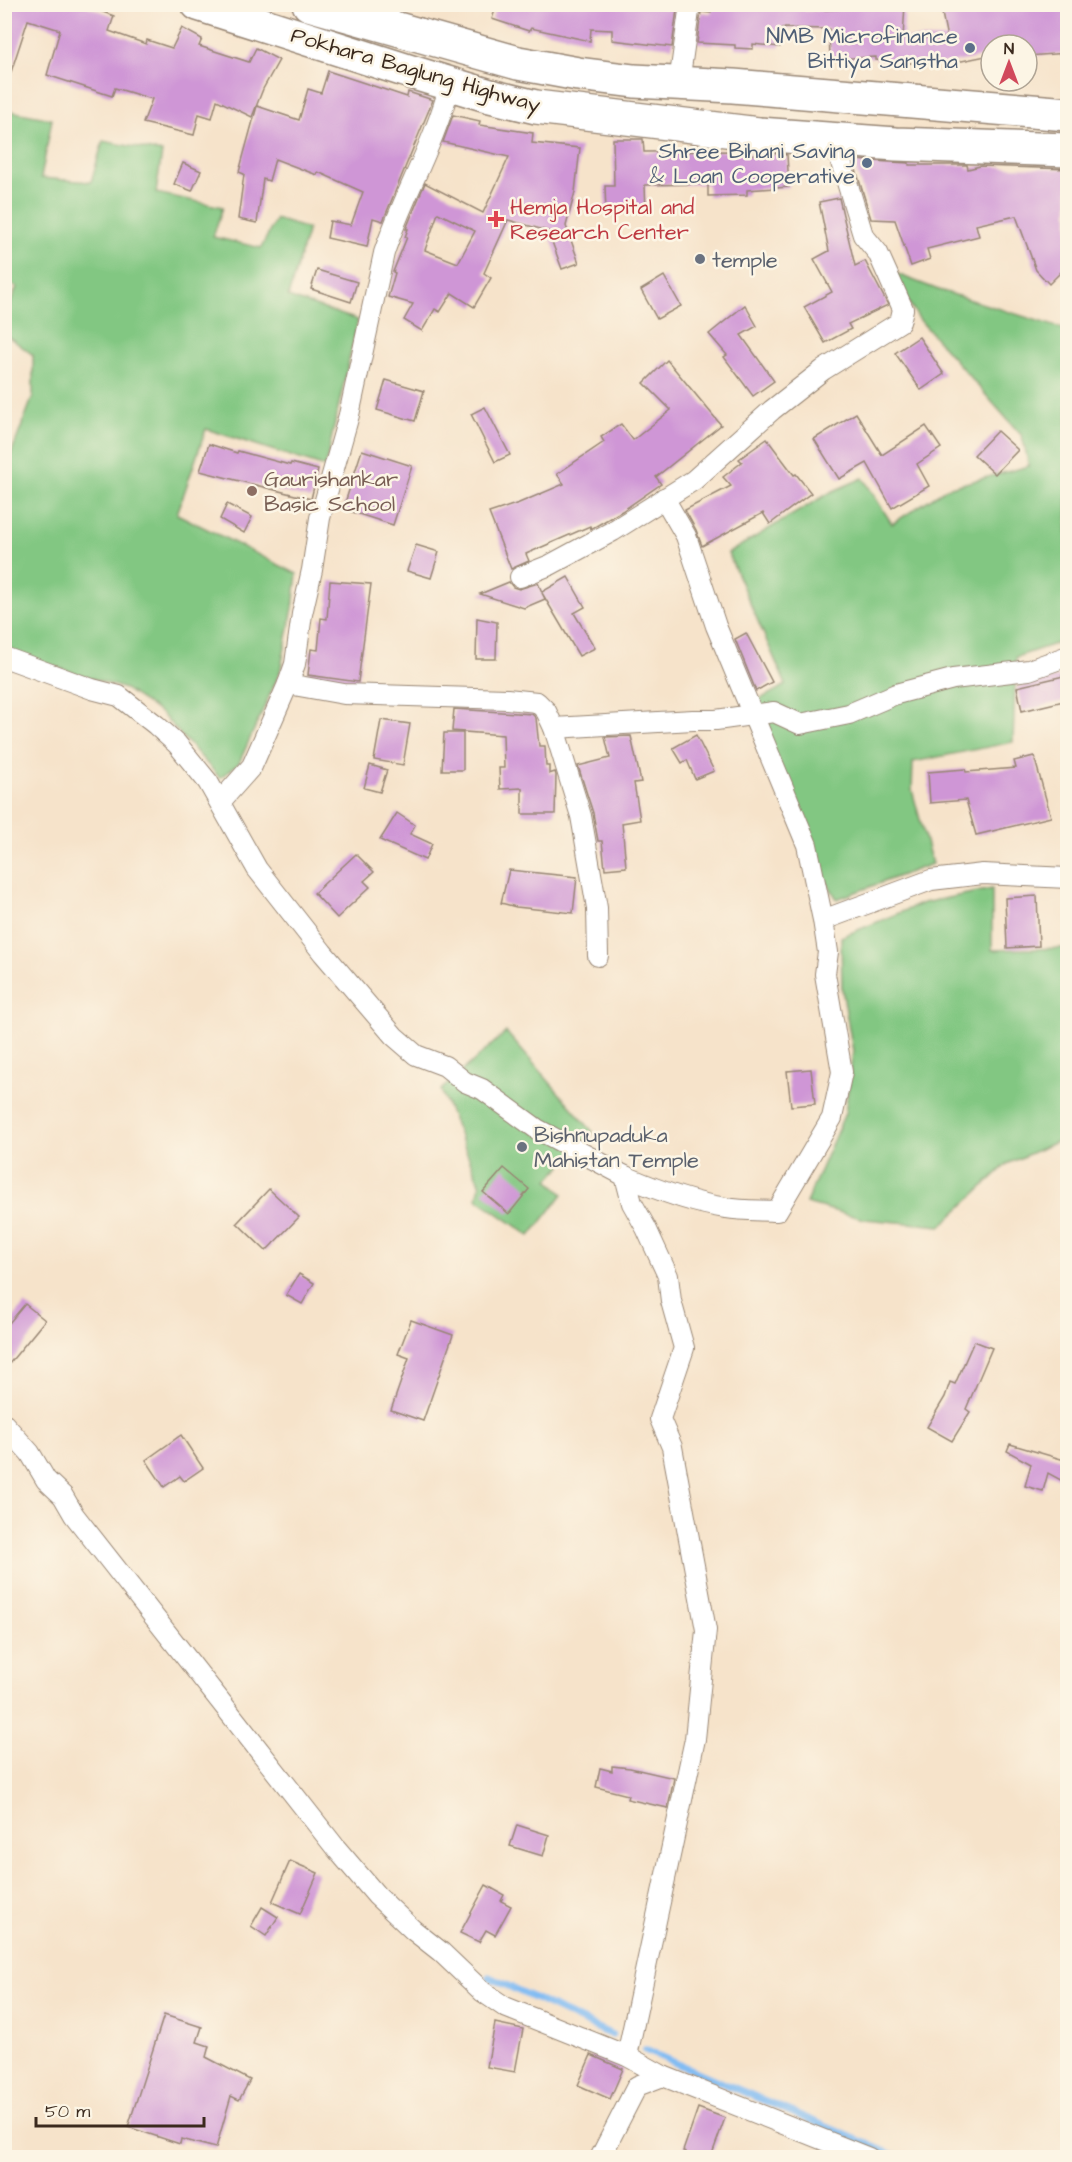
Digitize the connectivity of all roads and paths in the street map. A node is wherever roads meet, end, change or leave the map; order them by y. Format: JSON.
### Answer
{"nodes":[{"id":1,"x":198,"y":4,"type":"edge"},
{"id":2,"x":309,"y":4,"type":"edge"},
{"id":3,"x":690,"y":4,"type":"edge"},
{"id":4,"x":362,"y":12,"type":"edge"},
{"id":5,"x":518,"y":63,"type":"junction"},
{"id":6,"x":679,"y":83,"type":"junction"},
{"id":7,"x":450,"y":84,"type":"junction"},
{"id":8,"x":511,"y":101,"type":"junction"},
{"id":9,"x":1068,"y":114,"type":"edge"},
{"id":10,"x":834,"y":139,"type":"junction"},
{"id":11,"x":1068,"y":150,"type":"edge"},
{"id":12,"x":664,"y":498,"type":"junction"},
{"id":13,"x":520,"y":577,"type":"dead end"},
{"id":14,"x":1068,"y":656,"type":"edge"},
{"id":15,"x":4,"y":657,"type":"edge"},
{"id":16,"x":288,"y":684,"type":"junction"},
{"id":17,"x":754,"y":714,"type":"junction"},
{"id":18,"x":554,"y":728,"type":"junction"},
{"id":19,"x":220,"y":802,"type":"junction"},
{"id":20,"x":1068,"y":878,"type":"edge"},
{"id":21,"x":823,"y":920,"type":"junction"},
{"id":22,"x":598,"y":956,"type":"dead end"},
{"id":23,"x":625,"y":1176,"type":"junction"},
{"id":24,"x":4,"y":1424,"type":"edge"},
{"id":25,"x":627,"y":2056,"type":"junction"},
{"id":26,"x":663,"y":2076,"type":"junction"},
{"id":27,"x":600,"y":2157,"type":"edge"},
{"id":28,"x":870,"y":2157,"type":"edge"}],
"edges":[{"from":1,"to":7,"type":"highway","name":"Pokhara Baglung Highway"},
{"from":2,"to":4,"type":"highway","name":"Pokhara Baglung Highway"},
{"from":3,"to":6,"type":"street"},
{"from":4,"to":5,"type":"highway","name":"Pokhara Baglung Highway"},
{"from":5,"to":6,"type":"highway","name":"Pokhara Baglung Highway"},
{"from":5,"to":8,"type":"highway"},
{"from":6,"to":9,"type":"highway","name":"Pokhara Baglung Highway"},
{"from":7,"to":8,"type":"highway","name":"Pokhara Baglung Highway"},
{"from":7,"to":16,"type":"street"},
{"from":8,"to":10,"type":"highway","name":"Pokhara Baglung Highway"},
{"from":10,"to":11,"type":"highway","name":"Pokhara Baglung Highway"},
{"from":10,"to":12,"type":"street"},
{"from":12,"to":13,"type":"street"},
{"from":12,"to":17,"type":"street"},
{"from":14,"to":17,"type":"street"},
{"from":15,"to":19,"type":"street"},
{"from":16,"to":18,"type":"street"},
{"from":16,"to":19,"type":"street"},
{"from":17,"to":18,"type":"street"},
{"from":17,"to":21,"type":"street"},
{"from":18,"to":22,"type":"street"},
{"from":19,"to":23,"type":"street"},
{"from":20,"to":21,"type":"street"},
{"from":21,"to":23,"type":"street"},
{"from":23,"to":25,"type":"street"},
{"from":24,"to":25,"type":"street"},
{"from":25,"to":26,"type":"street"},
{"from":26,"to":27,"type":"street"},
{"from":26,"to":28,"type":"street"}]}
